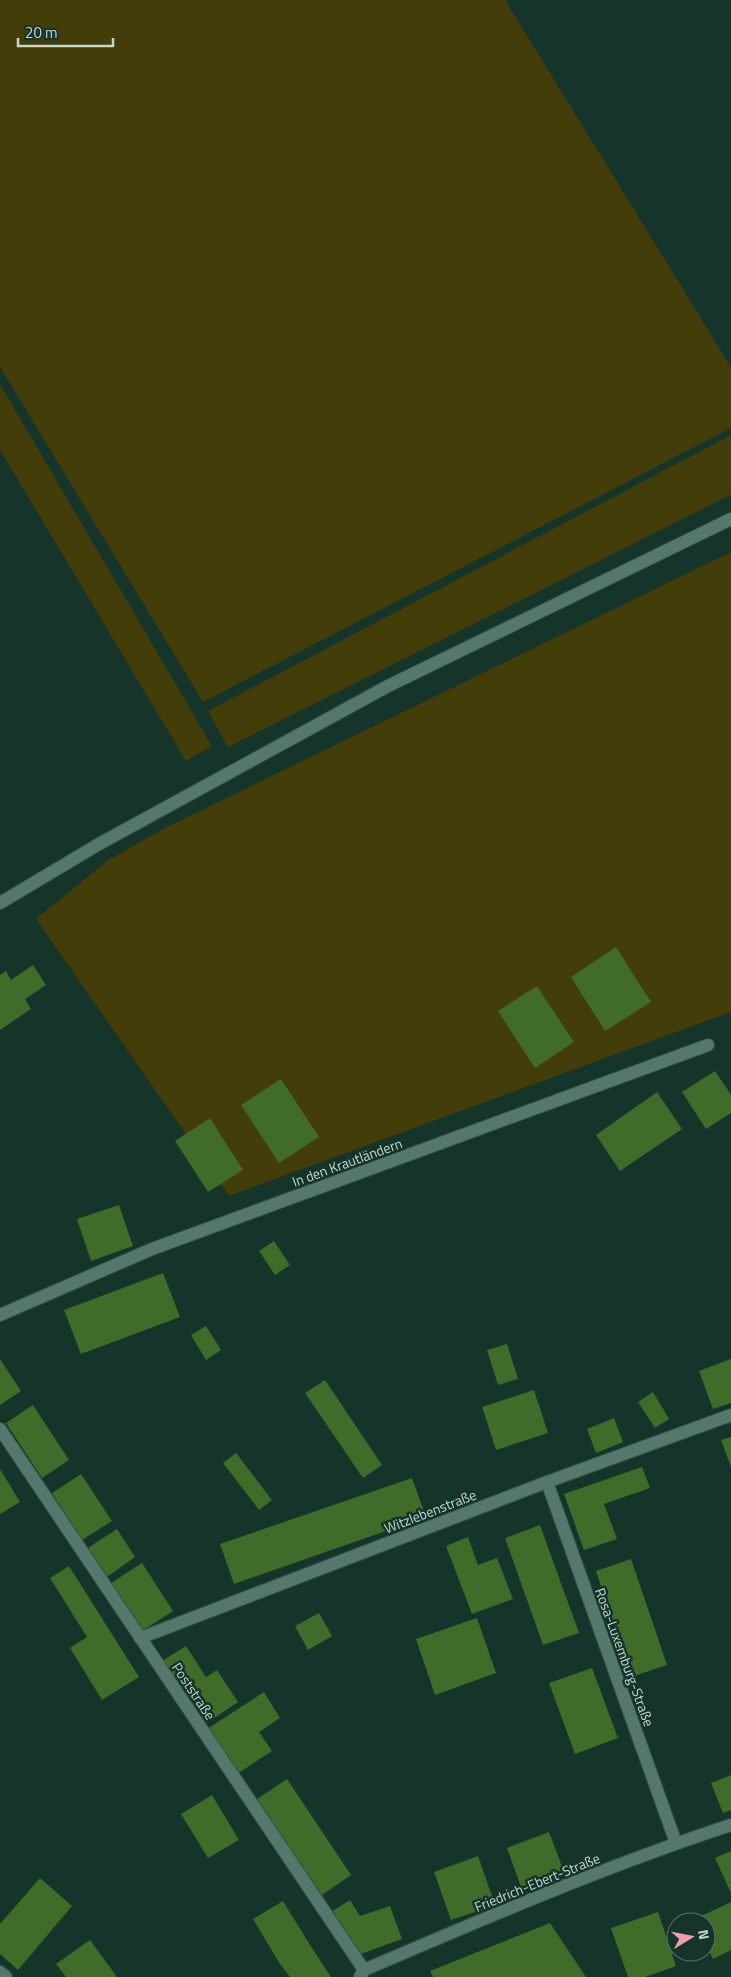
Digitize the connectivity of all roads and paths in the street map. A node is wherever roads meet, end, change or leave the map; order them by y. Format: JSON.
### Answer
{"nodes":[{"id":1,"x":731,"y":519,"type":"edge"},
{"id":2,"x":0,"y":903,"type":"edge"},
{"id":3,"x":708,"y":1045,"type":"dead end"},
{"id":4,"x":0,"y":1315,"type":"edge"},
{"id":5,"x":731,"y":1416,"type":"edge"},
{"id":6,"x":0,"y":1429,"type":"edge"},
{"id":7,"x":547,"y":1482,"type":"junction"},
{"id":8,"x":140,"y":1638,"type":"junction"},
{"id":9,"x":731,"y":1825,"type":"edge"},
{"id":10,"x":676,"y":1843,"type":"junction"},
{"id":11,"x":0,"y":1972,"type":"edge"},
{"id":12,"x":362,"y":1974,"type":"edge"},
{"id":13,"x":6,"y":1977,"type":"edge"}],
"edges":[{"from":1,"to":2,"type":"street"},
{"from":3,"to":4,"type":"street","name":"In den Krautländern"},
{"from":5,"to":7,"type":"street","name":"Witzlebenstraße"},
{"from":6,"to":8,"type":"street","name":"Poststraße"},
{"from":7,"to":8,"type":"street","name":"Witzlebenstraße"},
{"from":7,"to":10,"type":"street","name":"Rosa-Luxemburg-Straße"},
{"from":8,"to":12,"type":"street","name":"Poststraße"},
{"from":9,"to":10,"type":"street","name":"Friedrich-Ebert-Straße"},
{"from":10,"to":12,"type":"street","name":"Friedrich-Ebert-Straße"},
{"from":11,"to":13,"type":"street"}]}
